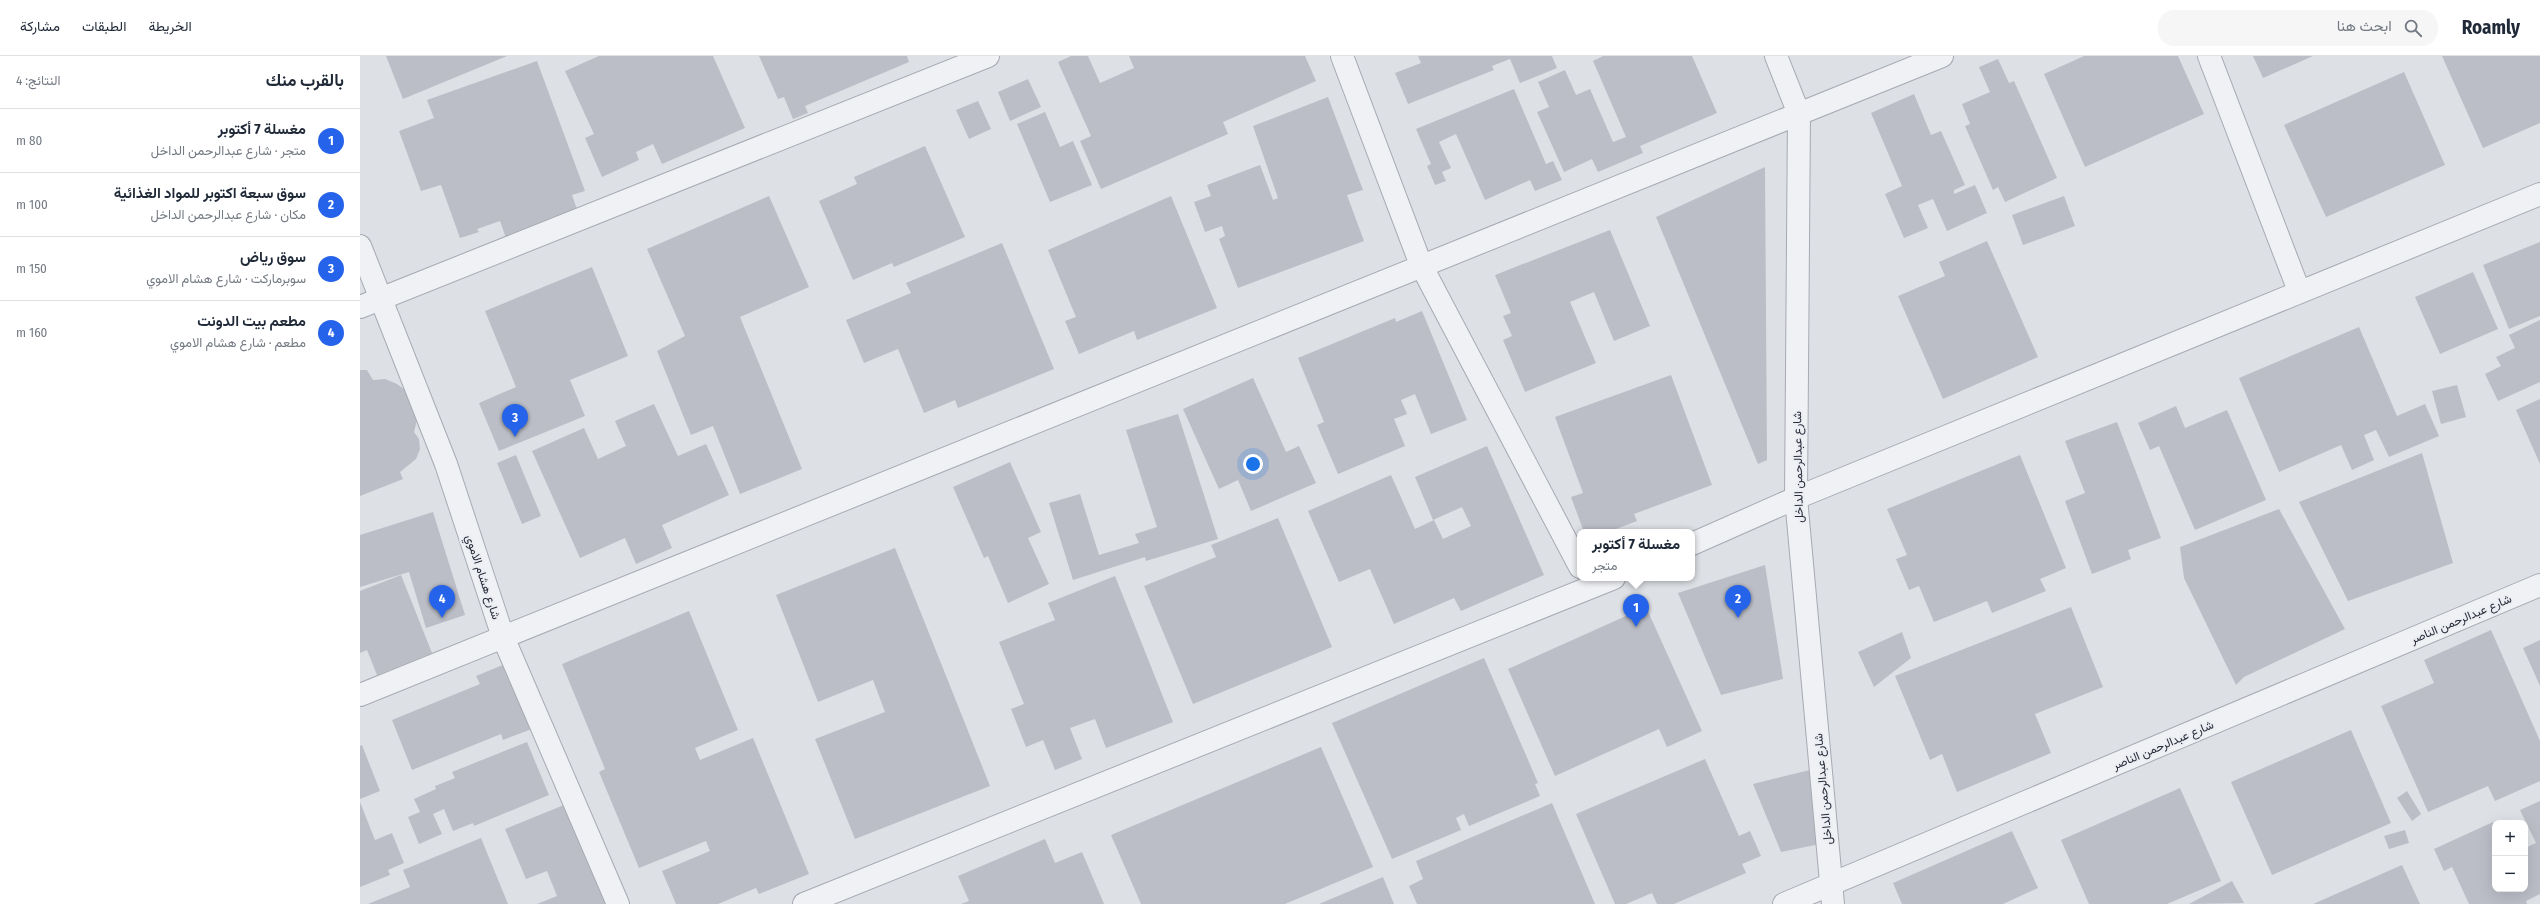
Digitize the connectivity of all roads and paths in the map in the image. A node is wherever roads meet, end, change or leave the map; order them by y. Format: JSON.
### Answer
{"nodes":[{"id":1,"x":988,"y":56,"type":"edge"},
{"id":2,"x":1342,"y":56,"type":"edge"},
{"id":3,"x":1776,"y":56,"type":"edge"},
{"id":4,"x":1942,"y":56,"type":"edge"},
{"id":5,"x":2209,"y":56,"type":"edge"},
{"id":6,"x":1799,"y":114,"type":"junction"},
{"id":7,"x":2540,"y":194,"type":"edge"},
{"id":8,"x":360,"y":246,"type":"edge"},
{"id":9,"x":1421,"y":265,"type":"junction"},
{"id":10,"x":2299,"y":291,"type":"junction"},
{"id":11,"x":381,"y":297,"type":"junction"},
{"id":12,"x":360,"y":307,"type":"edge"},
{"id":13,"x":1796,"y":498,"type":"junction"},
{"id":14,"x":1695,"y":543,"type":"edge"},
{"id":15,"x":1577,"y":561,"type":"edge"},
{"id":16,"x":1598,"y":581,"type":"edge"},
{"id":17,"x":1588,"y":583,"type":"edge"},
{"id":18,"x":2540,"y":585,"type":"edge"},
{"id":19,"x":503,"y":637,"type":"junction"},
{"id":20,"x":360,"y":695,"type":"edge"},
{"id":21,"x":1832,"y":895,"type":"edge"},
{"id":22,"x":618,"y":904,"type":"edge"},
{"id":23,"x":804,"y":904,"type":"edge"},
{"id":24,"x":1784,"y":904,"type":"edge"}],
"edges":[{"from":1,"to":11,"type":"street"},
{"from":2,"to":9,"type":"street"},
{"from":3,"to":6,"type":"street","name":"شارع عبدالرحمن الداخل"},
{"from":4,"to":6,"type":"street"},
{"from":5,"to":10,"type":"street"},
{"from":6,"to":9,"type":"street"},
{"from":6,"to":13,"type":"street","name":"شارع عبدالرحمن الداخل"},
{"from":7,"to":10,"type":"street"},
{"from":8,"to":11,"type":"street","name":"شارع هشام الاموي"},
{"from":9,"to":15,"type":"street"},
{"from":9,"to":19,"type":"street"},
{"from":10,"to":13,"type":"street"},
{"from":11,"to":12,"type":"street"},
{"from":11,"to":19,"type":"street","name":"شارع هشام الاموي"},
{"from":13,"to":14,"type":"street"},
{"from":13,"to":21,"type":"street","name":"شارع عبدالرحمن الداخل"},
{"from":16,"to":17,"type":"street"},
{"from":17,"to":23,"type":"street"},
{"from":18,"to":21,"type":"street","name":"شارع عبدالرحمن الناصر"},
{"from":19,"to":20,"type":"street"},
{"from":19,"to":22,"type":"street","name":"شارع هشام الاموي"},
{"from":21,"to":24,"type":"street","name":"شارع عبدالرحمن الناصر"}]}
